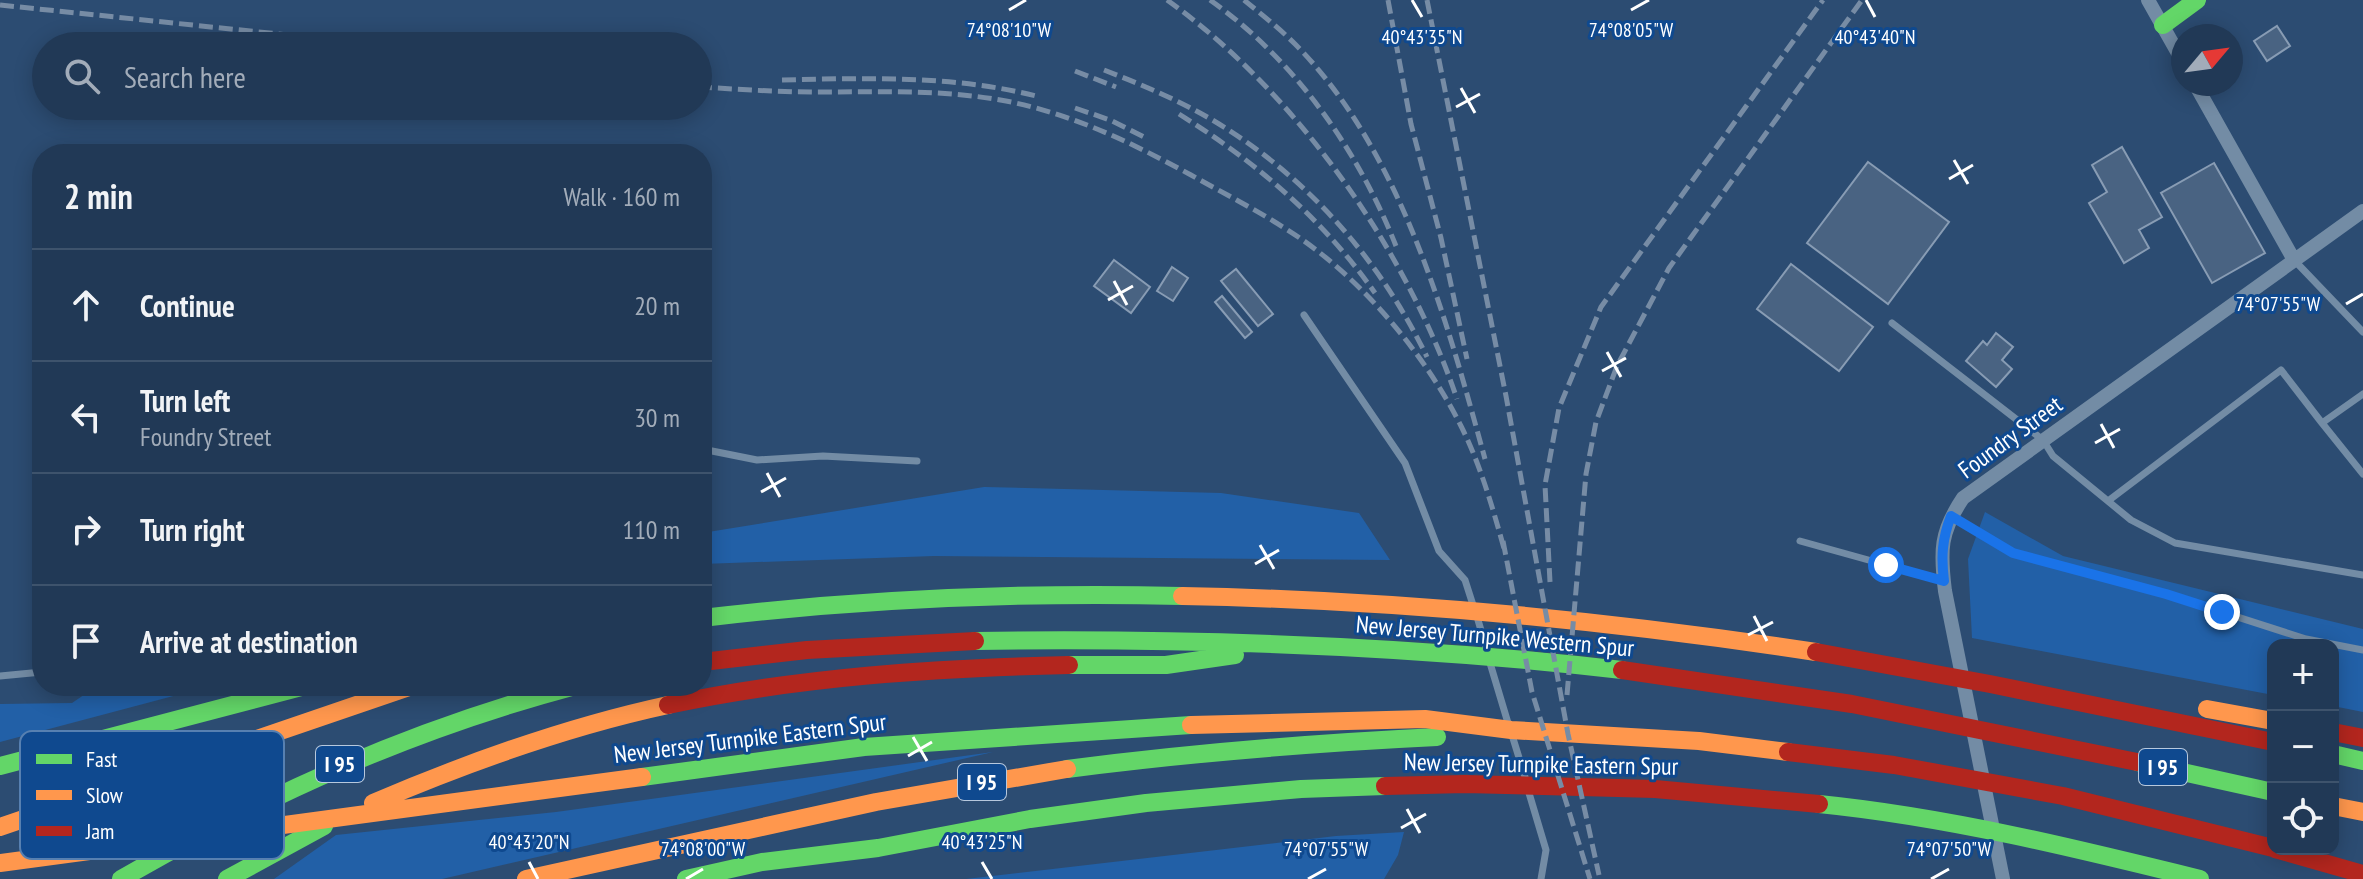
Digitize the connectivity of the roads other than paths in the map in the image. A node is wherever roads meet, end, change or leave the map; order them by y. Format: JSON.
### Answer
{"nodes":[{"id":1,"x":2148,"y":0,"type":"edge"},
{"id":2,"x":2197,"y":0,"type":"edge"},
{"id":3,"x":2163,"y":25,"type":"junction"},
{"id":4,"x":2171,"y":40,"type":"edge"},
{"id":5,"x":2202,"y":96,"type":"edge"},
{"id":6,"x":2363,"y":211,"type":"edge"},
{"id":7,"x":2294,"y":260,"type":"junction"},
{"id":8,"x":1304,"y":315,"type":"dead end"},
{"id":9,"x":1892,"y":323,"type":"dead end"},
{"id":10,"x":2363,"y":332,"type":"edge"},
{"id":11,"x":2363,"y":394,"type":"edge"},
{"id":12,"x":2322,"y":423,"type":"junction"},
{"id":13,"x":2043,"y":440,"type":"junction"},
{"id":14,"x":712,"y":451,"type":"edge"},
{"id":15,"x":917,"y":461,"type":"dead end"},
{"id":16,"x":2363,"y":474,"type":"edge"},
{"id":17,"x":2108,"y":501,"type":"junction"},
{"id":18,"x":1951,"y":516,"type":"junction"},
{"id":19,"x":1800,"y":541,"type":"dead end"},
{"id":20,"x":2363,"y":575,"type":"edge"},
{"id":21,"x":1944,"y":581,"type":"junction"},
{"id":22,"x":712,"y":616,"type":"edge"},
{"id":23,"x":1307,"y":645,"type":"junction"},
{"id":24,"x":2363,"y":650,"type":"edge"},
{"id":25,"x":712,"y":661,"type":"edge"},
{"id":26,"x":32,"y":673,"type":"edge"},
{"id":27,"x":0,"y":676,"type":"edge"},
{"id":28,"x":267,"y":696,"type":"edge"},
{"id":29,"x":383,"y":696,"type":"edge"},
{"id":30,"x":536,"y":696,"type":"edge"},
{"id":31,"x":712,"y":696,"type":"edge"},
{"id":32,"x":712,"y":696,"type":"edge"},
{"id":33,"x":2086,"y":703,"type":"junction"},
{"id":34,"x":2267,"y":720,"type":"edge"},
{"id":35,"x":1442,"y":729,"type":"junction"},
{"id":36,"x":133,"y":731,"type":"edge"},
{"id":37,"x":281,"y":731,"type":"edge"},
{"id":38,"x":2339,"y":733,"type":"edge"},
{"id":39,"x":2363,"y":738,"type":"edge"},
{"id":40,"x":2267,"y":741,"type":"edge"},
{"id":41,"x":2339,"y":755,"type":"edge"},
{"id":42,"x":20,"y":761,"type":"edge"},
{"id":43,"x":2363,"y":761,"type":"edge"},
{"id":44,"x":0,"y":766,"type":"edge"},
{"id":45,"x":284,"y":790,"type":"edge"},
{"id":46,"x":2267,"y":791,"type":"edge"},
{"id":47,"x":2339,"y":807,"type":"edge"},
{"id":48,"x":2363,"y":812,"type":"edge"},
{"id":49,"x":20,"y":820,"type":"edge"},
{"id":50,"x":284,"y":824,"type":"edge"},
{"id":51,"x":0,"y":827,"type":"edge"},
{"id":52,"x":284,"y":847,"type":"edge"},
{"id":53,"x":2267,"y":847,"type":"edge"},
{"id":54,"x":878,"y":848,"type":"junction"},
{"id":55,"x":2295,"y":855,"type":"edge"},
{"id":56,"x":29,"y":859,"type":"edge"},
{"id":57,"x":157,"y":859,"type":"edge"},
{"id":58,"x":262,"y":859,"type":"edge"},
{"id":59,"x":0,"y":863,"type":"edge"},
{"id":60,"x":2363,"y":874,"type":"edge"},
{"id":61,"x":121,"y":879,"type":"edge"},
{"id":62,"x":227,"y":879,"type":"edge"},
{"id":63,"x":526,"y":879,"type":"edge"},
{"id":64,"x":686,"y":879,"type":"edge"},
{"id":65,"x":787,"y":879,"type":"edge"},
{"id":66,"x":1541,"y":879,"type":"edge"},
{"id":67,"x":2003,"y":879,"type":"edge"},
{"id":68,"x":2200,"y":879,"type":"edge"}],
"edges":[{"from":1,"to":3,"type":"street"},
{"from":2,"to":3,"type":"highway"},
{"from":3,"to":4,"type":"street"},
{"from":5,"to":7,"type":"street"},
{"from":6,"to":7,"type":"street","name":"Foundry Street"},
{"from":7,"to":10,"type":"lane"},
{"from":7,"to":13,"type":"street","name":"Foundry Street"},
{"from":8,"to":66,"type":"lane"},
{"from":9,"to":13,"type":"lane"},
{"from":11,"to":12,"type":"lane"},
{"from":12,"to":16,"type":"lane"},
{"from":12,"to":17,"type":"lane"},
{"from":13,"to":17,"type":"lane"},
{"from":13,"to":18,"type":"street","name":"Foundry Street"},
{"from":14,"to":15,"type":"lane"},
{"from":17,"to":20,"type":"lane"},
{"from":18,"to":21,"type":"street","name":"Foundry Street"},
{"from":18,"to":24,"type":"lane"},
{"from":19,"to":21,"type":"lane"},
{"from":21,"to":67,"type":"street","name":"Foundry Street"},
{"from":22,"to":33,"type":"highway","name":"New Jersey Turnpike Western Spur","number":"I 95"},
{"from":23,"to":25,"type":"highway","name":"New Jersey Turnpike Western Spur","number":"I 95"},
{"from":23,"to":31,"type":"highway"},
{"from":23,"to":46,"type":"highway","name":"New Jersey Turnpike Western Spur","number":"I 95"},
{"from":26,"to":27,"type":"lane"},
{"from":28,"to":36,"type":"highway"},
{"from":29,"to":37,"type":"highway","number":"I 95"},
{"from":30,"to":45,"type":"highway","number":"I 95"},
{"from":32,"to":52,"type":"highway"},
{"from":33,"to":34,"type":"highway"},
{"from":33,"to":40,"type":"highway","name":"New Jersey Turnpike Western Spur","number":"I 95"},
{"from":35,"to":50,"type":"highway","name":"New Jersey Turnpike Eastern Spur","number":"I 95"},
{"from":35,"to":53,"type":"highway","name":"New Jersey Turnpike Eastern Spur","number":"I 95"},
{"from":35,"to":63,"type":"highway","name":"New Jersey Turnpike Eastern Spur","number":"I 95"},
{"from":38,"to":39,"type":"highway"},
{"from":41,"to":43,"type":"highway"},
{"from":42,"to":44,"type":"highway"},
{"from":47,"to":48,"type":"highway"},
{"from":49,"to":51,"type":"highway","number":"I 95"},
{"from":54,"to":64,"type":"highway","name":"New Jersey Turnpike Eastern Spur","number":"I 95"},
{"from":54,"to":65,"type":"highway","name":"New Jersey Turnpike Eastern Spur","number":"I 95"},
{"from":54,"to":68,"type":"highway","name":"New Jersey Turnpike Eastern Spur","number":"I 95"},
{"from":55,"to":60,"type":"highway","name":"New Jersey Turnpike Eastern Spur","number":"I 95"},
{"from":56,"to":59,"type":"highway","name":"New Jersey Turnpike Eastern Spur","number":"I 95"},
{"from":57,"to":61,"type":"highway","number":"I 95"},
{"from":58,"to":62,"type":"highway"}]}
